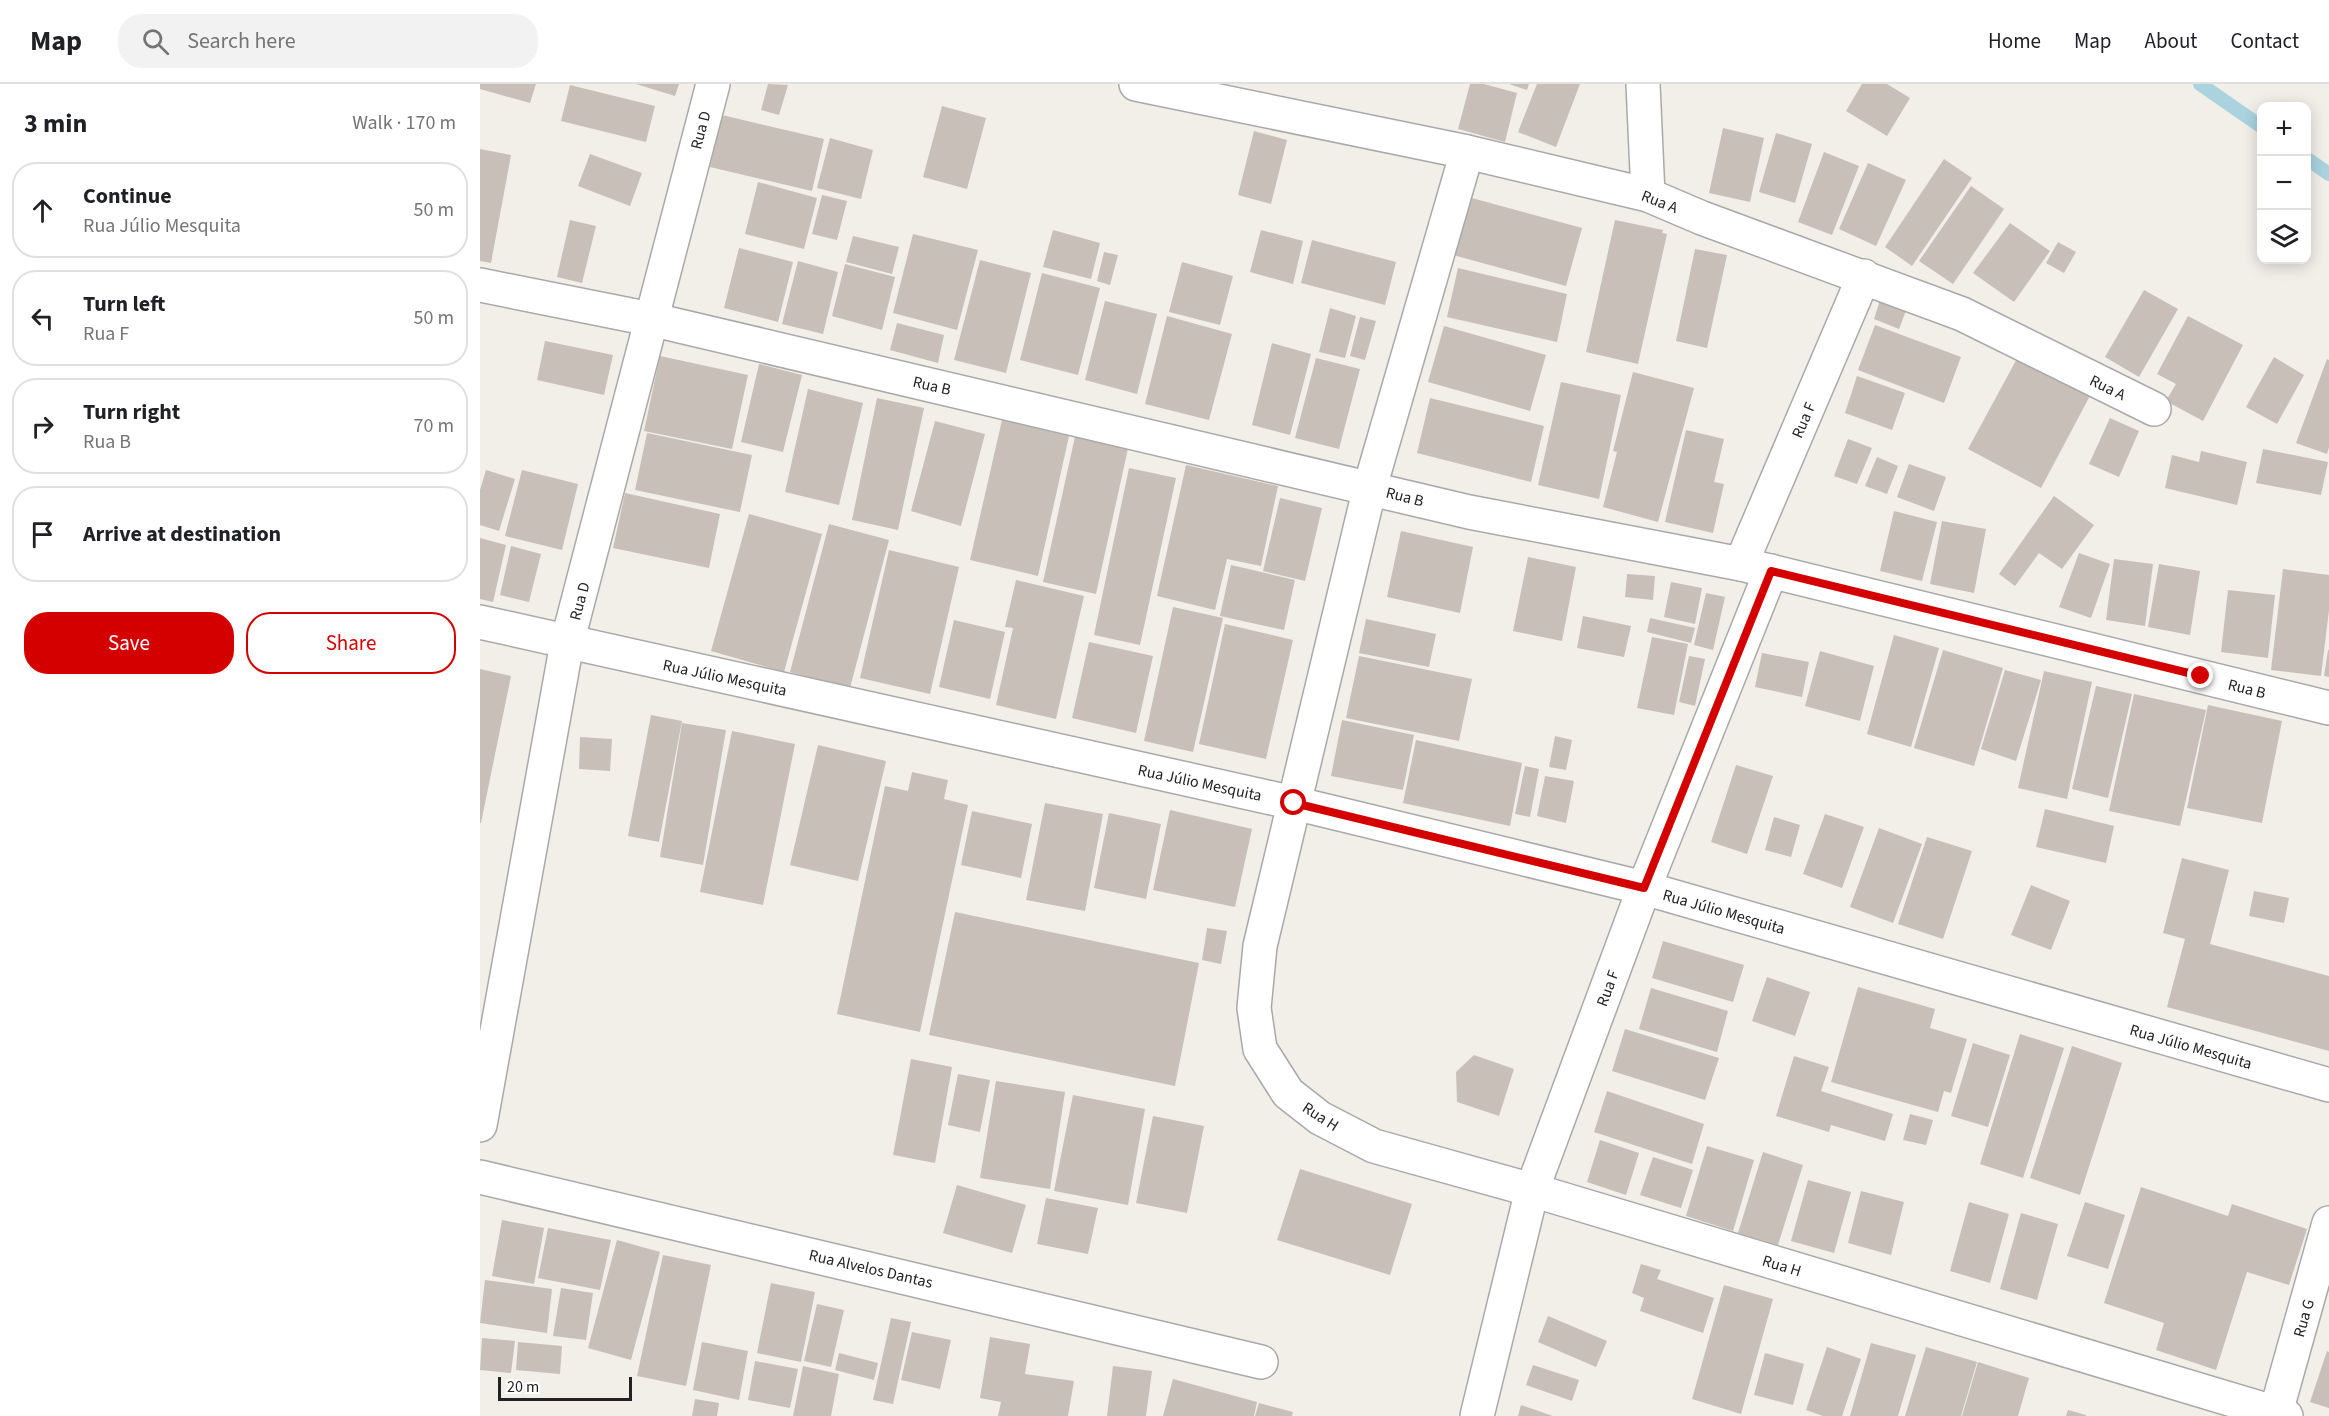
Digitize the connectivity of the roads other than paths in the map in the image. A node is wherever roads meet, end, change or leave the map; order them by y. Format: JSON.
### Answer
{"nodes":[{"id":1,"x":712,"y":84,"type":"edge"},
{"id":2,"x":1136,"y":84,"type":"edge"},
{"id":3,"x":1643,"y":84,"type":"edge"},
{"id":4,"x":1467,"y":152,"type":"junction"},
{"id":5,"x":1648,"y":195,"type":"junction"},
{"id":6,"x":1864,"y":276,"type":"junction"},
{"id":7,"x":480,"y":285,"type":"edge"},
{"id":8,"x":650,"y":319,"type":"junction"},
{"id":9,"x":2154,"y":409,"type":"dead end"},
{"id":10,"x":1370,"y":488,"type":"junction"},
{"id":11,"x":1756,"y":568,"type":"junction"},
{"id":12,"x":480,"y":622,"type":"edge"},
{"id":13,"x":567,"y":643,"type":"junction"},
{"id":14,"x":2329,"y":708,"type":"edge"},
{"id":15,"x":1294,"y":803,"type":"junction"},
{"id":16,"x":1644,"y":888,"type":"junction"},
{"id":17,"x":2329,"y":1085,"type":"edge"},
{"id":18,"x":480,"y":1125,"type":"edge"},
{"id":19,"x":480,"y":1177,"type":"edge"},
{"id":20,"x":1532,"y":1190,"type":"junction"},
{"id":21,"x":2329,"y":1223,"type":"edge"},
{"id":22,"x":1261,"y":1362,"type":"dead end"},
{"id":23,"x":2266,"y":1412,"type":"edge"},
{"id":24,"x":1477,"y":1416,"type":"edge"}],
"edges":[{"from":1,"to":8,"type":"street","name":"Rua D"},
{"from":2,"to":4,"type":"street","name":"Rua A"},
{"from":3,"to":5,"type":"street"},
{"from":4,"to":5,"type":"street","name":"Rua A"},
{"from":4,"to":10,"type":"street","name":"Rua H"},
{"from":5,"to":6,"type":"street","name":"Rua A"},
{"from":6,"to":9,"type":"street","name":"Rua A"},
{"from":6,"to":11,"type":"street","name":"Rua F"},
{"from":7,"to":8,"type":"street","name":"Rua B"},
{"from":8,"to":10,"type":"street","name":"Rua B"},
{"from":8,"to":13,"type":"street","name":"Rua D"},
{"from":10,"to":11,"type":"street","name":"Rua B"},
{"from":10,"to":15,"type":"street","name":"Rua H"},
{"from":11,"to":14,"type":"street","name":"Rua B"},
{"from":11,"to":16,"type":"street","name":"Rua F"},
{"from":12,"to":13,"type":"street","name":"Rua Júlio Mesquita"},
{"from":13,"to":15,"type":"street","name":"Rua Júlio Mesquita"},
{"from":13,"to":18,"type":"street","name":"Rua D"},
{"from":15,"to":16,"type":"street","name":"Rua Júlio Mesquita"},
{"from":15,"to":20,"type":"street","name":"Rua H"},
{"from":16,"to":17,"type":"street","name":"Rua Júlio Mesquita"},
{"from":16,"to":20,"type":"street","name":"Rua F"},
{"from":19,"to":22,"type":"street","name":"Rua Alvelos Dantas"},
{"from":20,"to":23,"type":"street","name":"Rua H"},
{"from":20,"to":24,"type":"street","name":"Rua F"},
{"from":21,"to":23,"type":"street","name":"Rua G"}]}
